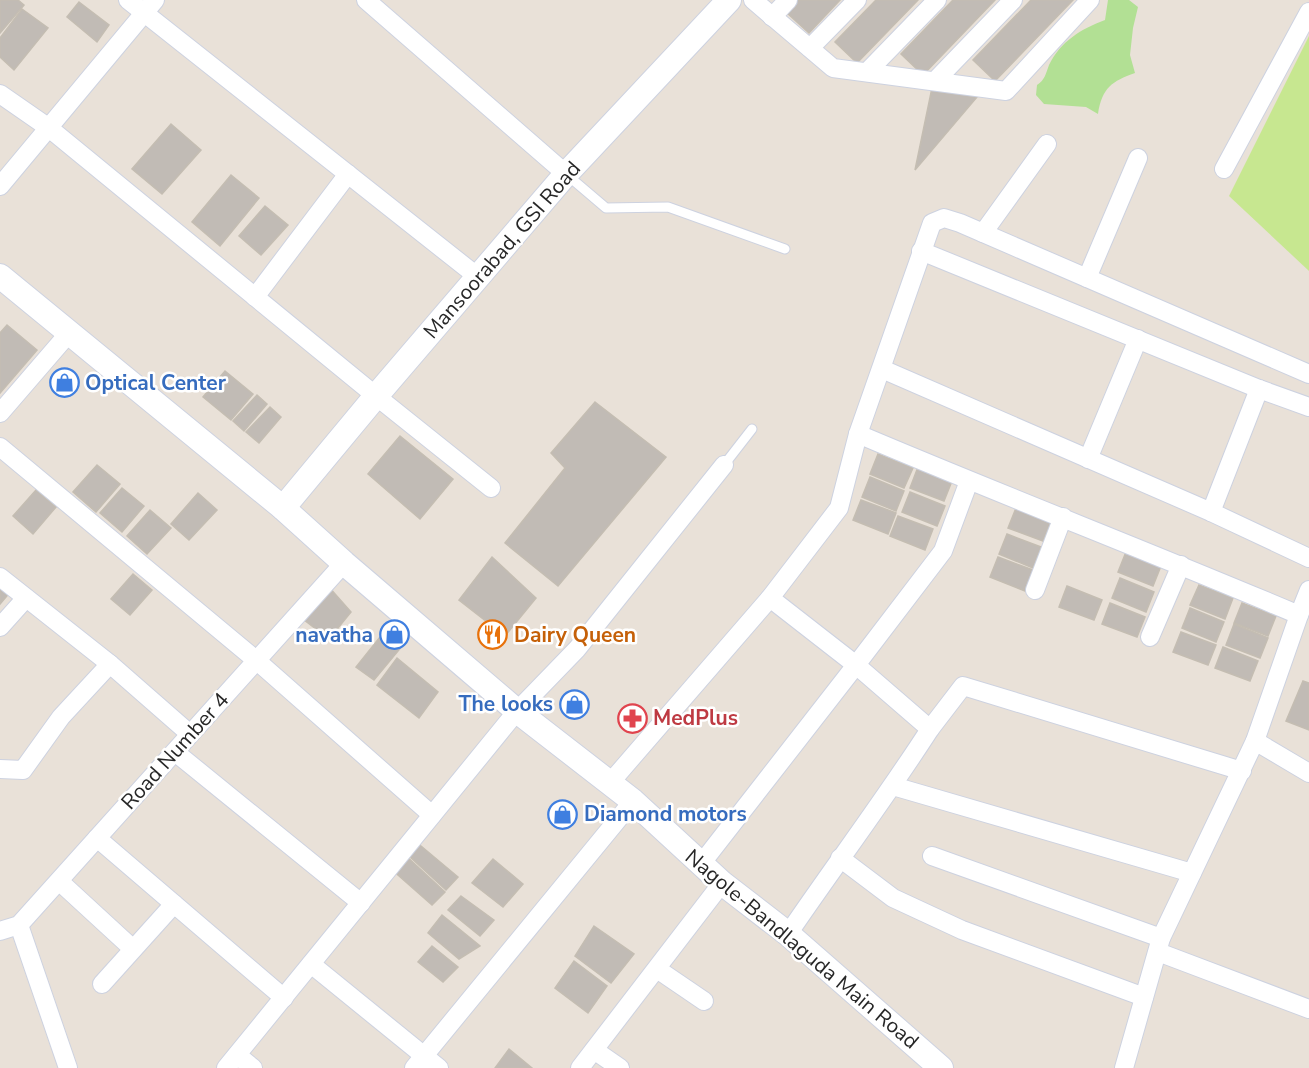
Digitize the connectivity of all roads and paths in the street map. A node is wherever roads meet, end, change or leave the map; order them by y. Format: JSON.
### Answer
{"nodes":[{"id":1,"x":128,"y":0,"type":"edge"},
{"id":2,"x":729,"y":0,"type":"edge"},
{"id":3,"x":753,"y":0,"type":"edge"},
{"id":4,"x":788,"y":0,"type":"edge"},
{"id":5,"x":857,"y":0,"type":"edge"},
{"id":6,"x":937,"y":0,"type":"edge"},
{"id":7,"x":1014,"y":0,"type":"edge"},
{"id":8,"x":1090,"y":0,"type":"edge"},
{"id":9,"x":373,"y":2,"type":"edge"},
{"id":10,"x":150,"y":7,"type":"edge"},
{"id":11,"x":1309,"y":12,"type":"edge"},
{"id":12,"x":772,"y":17,"type":"junction"},
{"id":13,"x":810,"y":48,"type":"junction"},
{"id":14,"x":868,"y":72,"type":"junction"},
{"id":15,"x":935,"y":81,"type":"junction"},
{"id":16,"x":0,"y":94,"type":"edge"},
{"id":17,"x":49,"y":128,"type":"junction"},
{"id":18,"x":1047,"y":144,"type":"dead end"},
{"id":19,"x":1138,"y":158,"type":"dead end"},
{"id":20,"x":1224,"y":169,"type":"dead end"},
{"id":21,"x":348,"y":174,"type":"junction"},
{"id":22,"x":566,"y":174,"type":"junction"},
{"id":23,"x":0,"y":186,"type":"edge"},
{"id":24,"x":983,"y":233,"type":"junction"},
{"id":25,"x":784,"y":249,"type":"dead end"},
{"id":26,"x":921,"y":251,"type":"junction"},
{"id":27,"x":0,"y":276,"type":"edge"},
{"id":28,"x":478,"y":277,"type":"junction"},
{"id":29,"x":1087,"y":278,"type":"junction"},
{"id":30,"x":255,"y":297,"type":"junction"},
{"id":31,"x":69,"y":333,"type":"junction"},
{"id":32,"x":1138,"y":339,"type":"junction"},
{"id":33,"x":882,"y":369,"type":"junction"},
{"id":34,"x":1309,"y":374,"type":"edge"},
{"id":35,"x":1260,"y":389,"type":"junction"},
{"id":36,"x":376,"y":396,"type":"junction"},
{"id":37,"x":1309,"y":407,"type":"edge"},
{"id":38,"x":0,"y":413,"type":"edge"},
{"id":39,"x":752,"y":429,"type":"dead end"},
{"id":40,"x":858,"y":434,"type":"junction"},
{"id":41,"x":0,"y":447,"type":"edge"},
{"id":42,"x":1088,"y":459,"type":"junction"},
{"id":43,"x":724,"y":465,"type":"joint"},
{"id":44,"x":969,"y":481,"type":"junction"},
{"id":45,"x":491,"y":488,"type":"dead end"},
{"id":46,"x":283,"y":508,"type":"junction"},
{"id":47,"x":1211,"y":512,"type":"junction"},
{"id":48,"x":1063,"y":517,"type":"junction"},
{"id":49,"x":1309,"y":558,"type":"edge"},
{"id":50,"x":344,"y":562,"type":"junction"},
{"id":51,"x":1181,"y":565,"type":"junction"},
{"id":52,"x":0,"y":577,"type":"edge"},
{"id":53,"x":1035,"y":590,"type":"dead end"},
{"id":54,"x":1309,"y":590,"type":"edge"},
{"id":55,"x":26,"y":598,"type":"junction"},
{"id":56,"x":770,"y":598,"type":"junction"},
{"id":57,"x":1299,"y":615,"type":"junction"},
{"id":58,"x":0,"y":627,"type":"edge"},
{"id":59,"x":1150,"y":637,"type":"dead end"},
{"id":60,"x":256,"y":660,"type":"junction"},
{"id":61,"x":110,"y":664,"type":"junction"},
{"id":62,"x":856,"y":665,"type":"junction"},
{"id":63,"x":517,"y":711,"type":"junction"},
{"id":64,"x":930,"y":729,"type":"junction"},
{"id":65,"x":190,"y":734,"type":"junction"},
{"id":66,"x":1255,"y":741,"type":"junction"},
{"id":67,"x":175,"y":752,"type":"junction"},
{"id":68,"x":0,"y":769,"type":"edge"},
{"id":69,"x":1242,"y":771,"type":"junction"},
{"id":70,"x":1309,"y":773,"type":"edge"},
{"id":71,"x":609,"y":784,"type":"junction"},
{"id":72,"x":893,"y":786,"type":"junction"},
{"id":73,"x":633,"y":801,"type":"junction"},
{"id":74,"x":432,"y":815,"type":"junction"},
{"id":75,"x":97,"y":838,"type":"junction"},
{"id":76,"x":932,"y":856,"type":"dead end"},
{"id":77,"x":840,"y":858,"type":"junction"},
{"id":78,"x":701,"y":864,"type":"junction"},
{"id":79,"x":1192,"y":873,"type":"junction"},
{"id":80,"x":59,"y":881,"type":"junction"},
{"id":81,"x":722,"y":883,"type":"junction"},
{"id":82,"x":361,"y":903,"type":"junction"},
{"id":83,"x":174,"y":904,"type":"junction"},
{"id":84,"x":19,"y":925,"type":"junction"},
{"id":85,"x":0,"y":931,"type":"edge"},
{"id":86,"x":788,"y":934,"type":"junction"},
{"id":87,"x":1160,"y":945,"type":"junction"},
{"id":88,"x":133,"y":949,"type":"junction"},
{"id":89,"x":311,"y":964,"type":"junction"},
{"id":90,"x":657,"y":969,"type":"junction"},
{"id":91,"x":102,"y":984,"type":"dead end"},
{"id":92,"x":1144,"y":997,"type":"junction"},
{"id":93,"x":284,"y":998,"type":"junction"},
{"id":94,"x":704,"y":1001,"type":"dead end"},
{"id":95,"x":1309,"y":1009,"type":"edge"},
{"id":96,"x":594,"y":1050,"type":"junction"},
{"id":97,"x":232,"y":1062,"type":"edge"},
{"id":98,"x":418,"y":1062,"type":"edge"},
{"id":99,"x":928,"y":1064,"type":"edge"},
{"id":100,"x":68,"y":1068,"type":"edge"},
{"id":101,"x":253,"y":1068,"type":"edge"},
{"id":102,"x":439,"y":1068,"type":"edge"},
{"id":103,"x":580,"y":1068,"type":"edge"},
{"id":104,"x":620,"y":1068,"type":"edge"},
{"id":105,"x":1124,"y":1068,"type":"edge"}],
"edges":[{"from":1,"to":10,"type":"street"},
{"from":2,"to":22,"type":"street","name":"Mansoorabad, GSI Road"},
{"from":3,"to":12,"type":"street"},
{"from":4,"to":12,"type":"street"},
{"from":5,"to":13,"type":"street"},
{"from":6,"to":14,"type":"street"},
{"from":7,"to":15,"type":"street"},
{"from":8,"to":15,"type":"street"},
{"from":9,"to":22,"type":"street"},
{"from":10,"to":17,"type":"street"},
{"from":10,"to":21,"type":"street"},
{"from":11,"to":20,"type":"street"},
{"from":12,"to":13,"type":"street"},
{"from":13,"to":14,"type":"street"},
{"from":14,"to":15,"type":"street"},
{"from":16,"to":17,"type":"street"},
{"from":17,"to":23,"type":"street"},
{"from":17,"to":30,"type":"street"},
{"from":18,"to":24,"type":"street"},
{"from":19,"to":29,"type":"street"},
{"from":21,"to":28,"type":"street"},
{"from":21,"to":30,"type":"street"},
{"from":22,"to":25,"type":"lane"},
{"from":22,"to":28,"type":"street","name":"Mansoorabad, GSI Road"},
{"from":24,"to":26,"type":"street"},
{"from":24,"to":29,"type":"street"},
{"from":26,"to":32,"type":"street"},
{"from":26,"to":33,"type":"street"},
{"from":27,"to":31,"type":"street","name":"Nagole-Bandlaguda Main Road"},
{"from":28,"to":36,"type":"street","name":"Mansoorabad, GSI Road"},
{"from":29,"to":34,"type":"street"},
{"from":30,"to":36,"type":"street"},
{"from":31,"to":38,"type":"street"},
{"from":31,"to":46,"type":"street","name":"Nagole-Bandlaguda Main Road"},
{"from":32,"to":35,"type":"street"},
{"from":32,"to":42,"type":"street"},
{"from":33,"to":40,"type":"street"},
{"from":33,"to":42,"type":"street"},
{"from":35,"to":37,"type":"street"},
{"from":35,"to":47,"type":"street"},
{"from":36,"to":45,"type":"street"},
{"from":36,"to":46,"type":"street","name":"Mansoorabad, GSI Road"},
{"from":39,"to":43,"type":"lane"},
{"from":40,"to":44,"type":"street"},
{"from":40,"to":56,"type":"street"},
{"from":41,"to":60,"type":"street"},
{"from":42,"to":47,"type":"street"},
{"from":43,"to":63,"type":"street"},
{"from":44,"to":48,"type":"street"},
{"from":44,"to":62,"type":"street"},
{"from":46,"to":50,"type":"street","name":"Nagole-Bandlaguda Main Road"},
{"from":47,"to":49,"type":"street"},
{"from":48,"to":51,"type":"street"},
{"from":48,"to":53,"type":"street"},
{"from":50,"to":60,"type":"street","name":"Road Number 4"},
{"from":50,"to":63,"type":"street","name":"Nagole-Bandlaguda Main Road"},
{"from":51,"to":57,"type":"street"},
{"from":51,"to":59,"type":"street"},
{"from":52,"to":55,"type":"street"},
{"from":54,"to":57,"type":"street"},
{"from":55,"to":58,"type":"street"},
{"from":55,"to":61,"type":"street"},
{"from":56,"to":62,"type":"street"},
{"from":56,"to":71,"type":"street"},
{"from":57,"to":66,"type":"street"},
{"from":60,"to":65,"type":"street","name":"Road Number 4"},
{"from":60,"to":74,"type":"street"},
{"from":61,"to":65,"type":"street"},
{"from":61,"to":68,"type":"street"},
{"from":62,"to":64,"type":"street"},
{"from":62,"to":78,"type":"street"},
{"from":63,"to":71,"type":"street","name":"Nagole-Bandlaguda Main Road"},
{"from":63,"to":74,"type":"street"},
{"from":64,"to":69,"type":"street"},
{"from":64,"to":72,"type":"street"},
{"from":65,"to":67,"type":"street","name":"Road Number 4"},
{"from":66,"to":69,"type":"street"},
{"from":66,"to":70,"type":"street"},
{"from":67,"to":75,"type":"street","name":"Road Number 4"},
{"from":67,"to":82,"type":"street"},
{"from":69,"to":79,"type":"street"},
{"from":71,"to":73,"type":"street","name":"Nagole-Bandlaguda Main Road"},
{"from":72,"to":77,"type":"street"},
{"from":72,"to":79,"type":"street"},
{"from":73,"to":78,"type":"street","name":"Nagole-Bandlaguda Main Road"},
{"from":73,"to":98,"type":"street"},
{"from":74,"to":82,"type":"street"},
{"from":75,"to":80,"type":"street","name":"Road Number 4"},
{"from":75,"to":83,"type":"street"},
{"from":76,"to":87,"type":"street"},
{"from":77,"to":86,"type":"street"},
{"from":77,"to":92,"type":"street"},
{"from":78,"to":81,"type":"street","name":"Nagole-Bandlaguda Main Road"},
{"from":79,"to":87,"type":"street"},
{"from":80,"to":84,"type":"street","name":"Road Number 4"},
{"from":80,"to":88,"type":"street"},
{"from":81,"to":86,"type":"street","name":"Nagole-Bandlaguda Main Road"},
{"from":81,"to":90,"type":"street"},
{"from":82,"to":89,"type":"street"},
{"from":83,"to":88,"type":"street"},
{"from":83,"to":93,"type":"street"},
{"from":84,"to":85,"type":"street"},
{"from":84,"to":100,"type":"street"},
{"from":86,"to":99,"type":"street","name":"Nagole-Bandlaguda Main Road"},
{"from":87,"to":92,"type":"street"},
{"from":87,"to":95,"type":"street"},
{"from":88,"to":91,"type":"street"},
{"from":89,"to":93,"type":"street"},
{"from":89,"to":98,"type":"street"},
{"from":90,"to":94,"type":"street"},
{"from":90,"to":96,"type":"street"},
{"from":92,"to":105,"type":"street"},
{"from":93,"to":97,"type":"street"},
{"from":96,"to":103,"type":"street"},
{"from":96,"to":104,"type":"street"},
{"from":97,"to":101,"type":"street"},
{"from":98,"to":102,"type":"street"}]}
